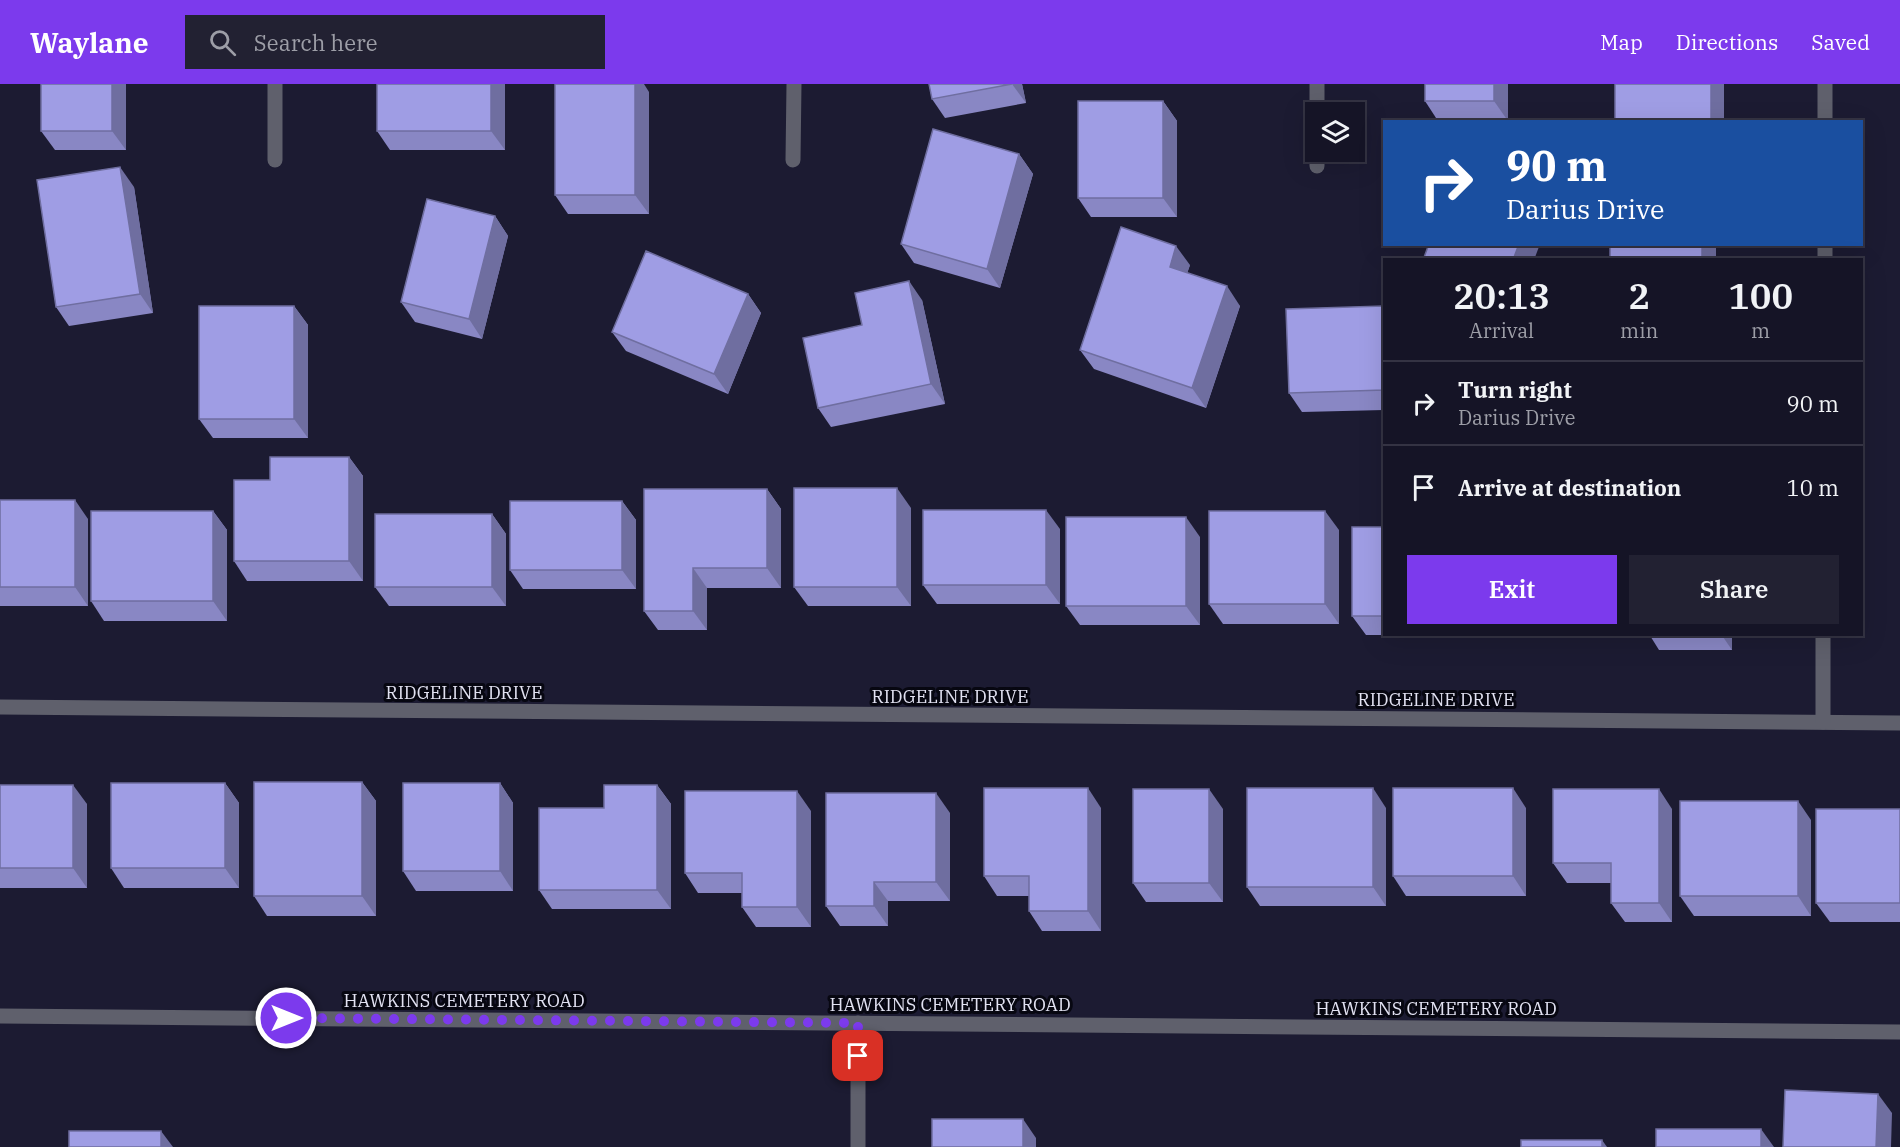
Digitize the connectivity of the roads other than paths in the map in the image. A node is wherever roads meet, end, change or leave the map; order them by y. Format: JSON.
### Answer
{"nodes":[{"id":1,"x":275,"y":84,"type":"edge"},
{"id":2,"x":794,"y":84,"type":"edge"},
{"id":3,"x":1317,"y":84,"type":"edge"},
{"id":4,"x":1825,"y":84,"type":"edge"},
{"id":5,"x":1317,"y":102,"type":"edge"},
{"id":6,"x":1825,"y":120,"type":"edge"},
{"id":7,"x":275,"y":160,"type":"dead end"},
{"id":8,"x":793,"y":160,"type":"dead end"},
{"id":9,"x":1823,"y":636,"type":"edge"},
{"id":10,"x":0,"y":707,"type":"edge"},
{"id":11,"x":1823,"y":722,"type":"junction"},
{"id":12,"x":1900,"y":723,"type":"edge"},
{"id":13,"x":0,"y":1016,"type":"edge"},
{"id":14,"x":858,"y":1023,"type":"junction"},
{"id":15,"x":1900,"y":1032,"type":"edge"},
{"id":16,"x":858,"y":1147,"type":"edge"}],
"edges":[{"from":1,"to":7,"type":"street"},
{"from":2,"to":8,"type":"street"},
{"from":3,"to":5,"type":"street"},
{"from":4,"to":6,"type":"street"},
{"from":9,"to":11,"type":"street"},
{"from":10,"to":11,"type":"street","name":"RIDGELINE DRIVE"},
{"from":11,"to":12,"type":"street","name":"RIDGELINE DRIVE"},
{"from":13,"to":14,"type":"street","name":"HAWKINS CEMETERY ROAD"},
{"from":14,"to":15,"type":"street","name":"HAWKINS CEMETERY ROAD"},
{"from":14,"to":16,"type":"street"}]}
